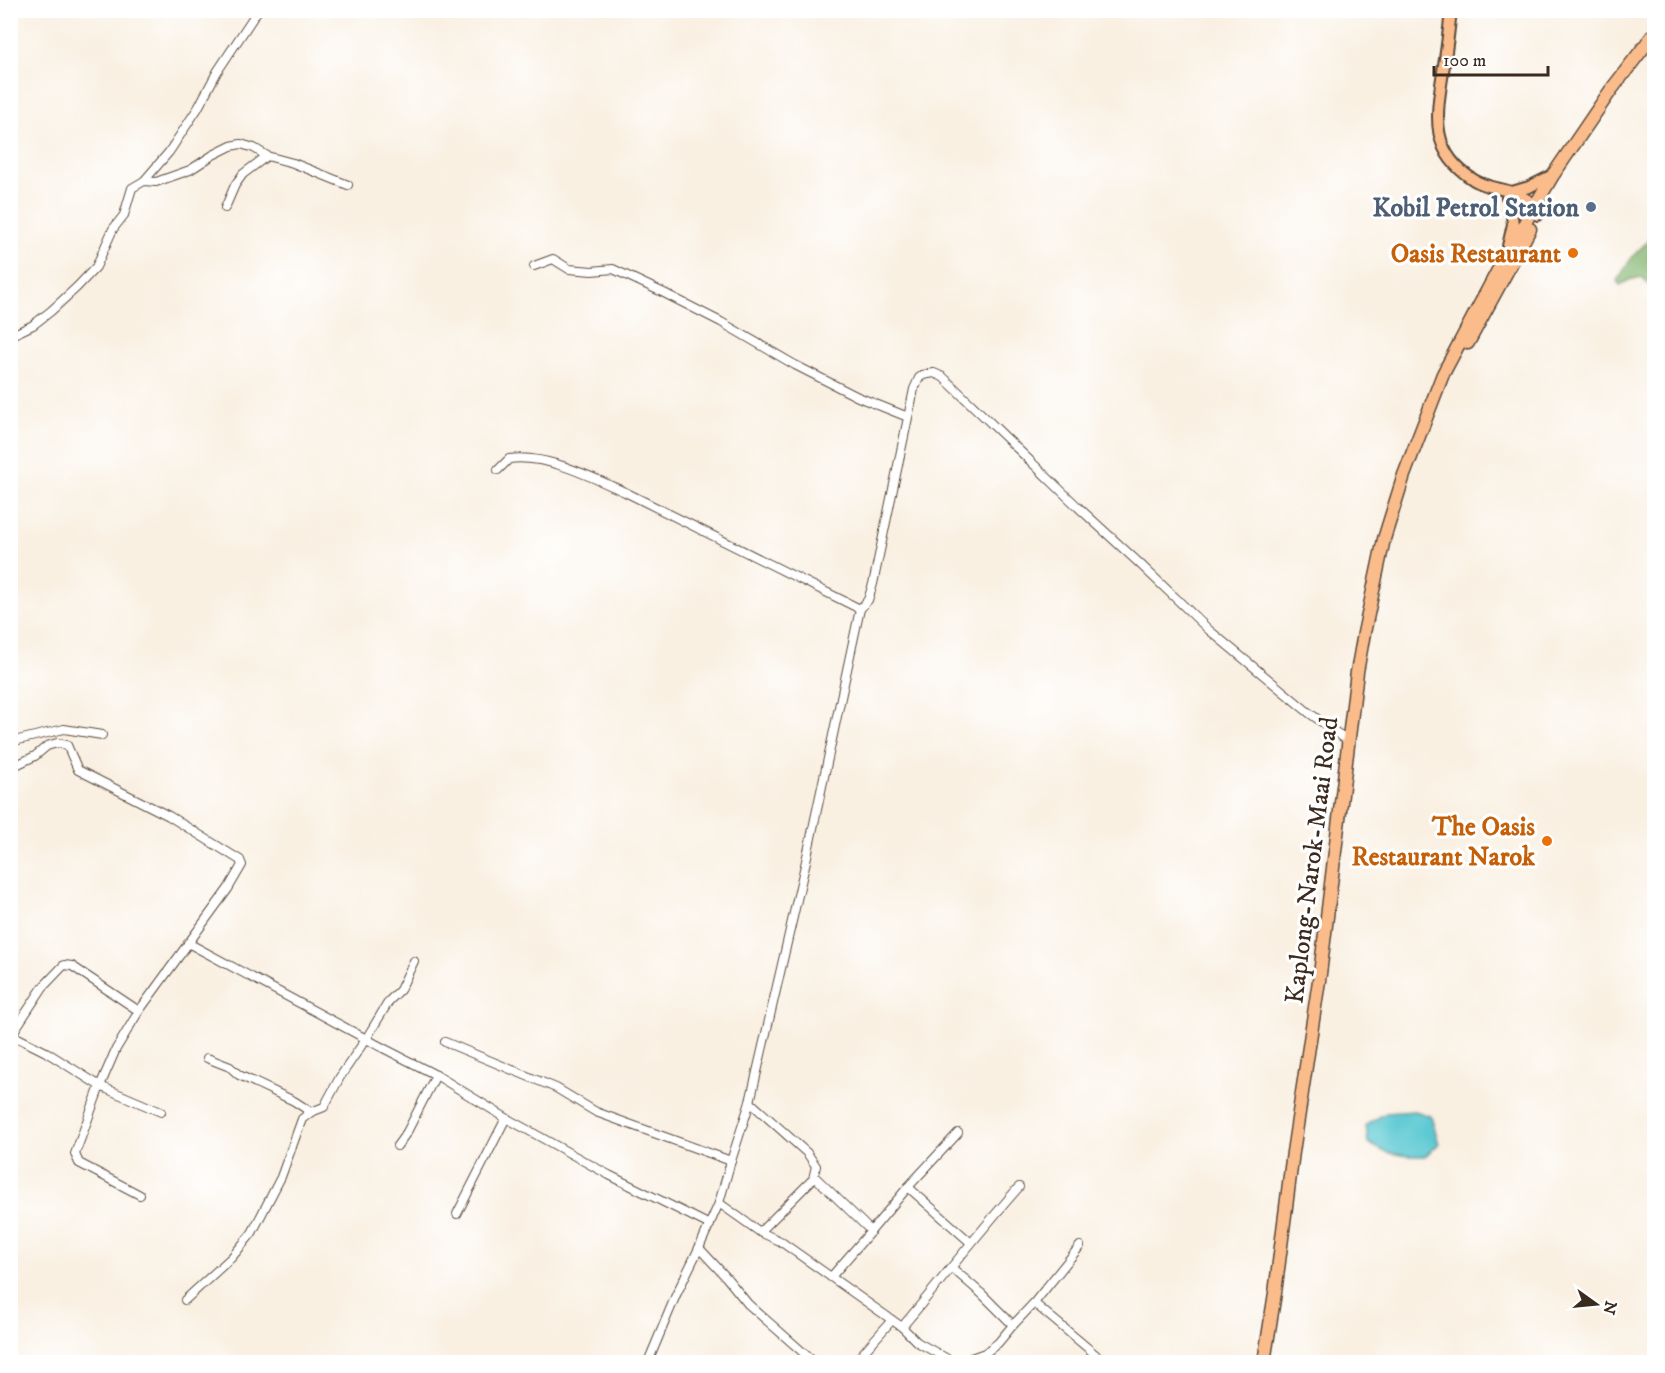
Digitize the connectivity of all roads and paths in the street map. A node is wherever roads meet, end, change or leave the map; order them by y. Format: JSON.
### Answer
{"nodes":[{"id":1,"x":258,"y":10,"type":"edge"},
{"id":2,"x":1451,"y":10,"type":"edge"},
{"id":3,"x":1654,"y":34,"type":"edge"},
{"id":4,"x":1654,"y":45,"type":"edge"},
{"id":5,"x":267,"y":156,"type":"junction"},
{"id":6,"x":1553,"y":175,"type":"junction"},
{"id":7,"x":144,"y":181,"type":"junction"},
{"id":8,"x":348,"y":185,"type":"dead end"},
{"id":9,"x":1511,"y":196,"type":"junction"},
{"id":10,"x":225,"y":208,"type":"dead end"},
{"id":11,"x":1537,"y":210,"type":"junction"},
{"id":12,"x":1506,"y":255,"type":"junction"},
{"id":13,"x":534,"y":266,"type":"dead end"},
{"id":14,"x":10,"y":336,"type":"edge"},
{"id":15,"x":1443,"y":374,"type":"junction"},
{"id":16,"x":908,"y":417,"type":"junction"},
{"id":17,"x":498,"y":470,"type":"dead end"},
{"id":18,"x":860,"y":609,"type":"junction"},
{"id":19,"x":102,"y":735,"type":"dead end"},
{"id":20,"x":1348,"y":741,"type":"junction"},
{"id":21,"x":10,"y":742,"type":"edge"},
{"id":22,"x":10,"y":768,"type":"edge"},
{"id":23,"x":188,"y":943,"type":"junction"},
{"id":24,"x":414,"y":961,"type":"dead end"},
{"id":25,"x":139,"y":1011,"type":"junction"},
{"id":26,"x":11,"y":1036,"type":"edge"},
{"id":27,"x":366,"y":1039,"type":"junction"},
{"id":28,"x":445,"y":1042,"type":"dead end"},
{"id":29,"x":207,"y":1058,"type":"dead end"},
{"id":30,"x":436,"y":1075,"type":"junction"},
{"id":31,"x":100,"y":1086,"type":"junction"},
{"id":32,"x":750,"y":1102,"type":"junction"},
{"id":33,"x":161,"y":1112,"type":"dead end"},
{"id":34,"x":311,"y":1112,"type":"junction"},
{"id":35,"x":506,"y":1118,"type":"junction"},
{"id":36,"x":958,"y":1132,"type":"dead end"},
{"id":37,"x":397,"y":1146,"type":"dead end"},
{"id":38,"x":730,"y":1161,"type":"junction"},
{"id":39,"x":814,"y":1176,"type":"junction"},
{"id":40,"x":908,"y":1187,"type":"junction"},
{"id":41,"x":1019,"y":1187,"type":"dead end"},
{"id":42,"x":140,"y":1195,"type":"dead end"},
{"id":43,"x":719,"y":1203,"type":"junction"},
{"id":44,"x":457,"y":1214,"type":"dead end"},
{"id":45,"x":710,"y":1225,"type":"junction"},
{"id":46,"x":871,"y":1231,"type":"junction"},
{"id":47,"x":760,"y":1232,"type":"junction"},
{"id":48,"x":970,"y":1242,"type":"junction"},
{"id":49,"x":1080,"y":1246,"type":"dead end"},
{"id":50,"x":699,"y":1248,"type":"junction"},
{"id":51,"x":952,"y":1268,"type":"junction"},
{"id":52,"x":831,"y":1277,"type":"junction"},
{"id":53,"x":185,"y":1300,"type":"dead end"},
{"id":54,"x":1034,"y":1303,"type":"junction"},
{"id":55,"x":892,"y":1320,"type":"junction"},
{"id":56,"x":1013,"y":1324,"type":"junction"},
{"id":57,"x":902,"y":1327,"type":"junction"},
{"id":58,"x":1096,"y":1355,"type":"dead end"},
{"id":59,"x":648,"y":1362,"type":"edge"},
{"id":60,"x":814,"y":1362,"type":"edge"},
{"id":61,"x":855,"y":1362,"type":"edge"},
{"id":62,"x":953,"y":1362,"type":"edge"},
{"id":63,"x":960,"y":1362,"type":"edge"},
{"id":64,"x":1264,"y":1362,"type":"edge"}],
"edges":[{"from":1,"to":7,"type":"street"},
{"from":2,"to":9,"type":"main road"},
{"from":3,"to":6,"type":"highway","name":"Kaplong-Narok-Maai Road"},
{"from":4,"to":11,"type":"highway","name":"Kaplong-Narok-Maai Road"},
{"from":5,"to":7,"type":"street"},
{"from":5,"to":8,"type":"street"},
{"from":5,"to":10,"type":"street"},
{"from":6,"to":9,"type":"main road"},
{"from":6,"to":11,"type":"highway","name":"Kaplong-Narok-Maai Road"},
{"from":7,"to":14,"type":"street"},
{"from":9,"to":11,"type":"main road"},
{"from":9,"to":12,"type":"main road"},
{"from":11,"to":12,"type":"highway","name":"Kaplong-Narok-Maai Road"},
{"from":11,"to":15,"type":"highway","name":"Kaplong-Narok-Maai Road"},
{"from":12,"to":15,"type":"highway","name":"Kaplong-Narok-Maai Road"},
{"from":13,"to":16,"type":"street"},
{"from":15,"to":20,"type":"highway","name":"Kaplong-Narok-Maai Road"},
{"from":16,"to":18,"type":"street"},
{"from":16,"to":20,"type":"street"},
{"from":17,"to":18,"type":"street"},
{"from":18,"to":32,"type":"street"},
{"from":19,"to":21,"type":"street"},
{"from":20,"to":64,"type":"highway","name":"Kaplong-Narok-Maai Road"},
{"from":22,"to":23,"type":"street"},
{"from":23,"to":25,"type":"street"},
{"from":23,"to":27,"type":"street"},
{"from":24,"to":27,"type":"street"},
{"from":25,"to":26,"type":"street"},
{"from":25,"to":31,"type":"street"},
{"from":26,"to":31,"type":"street"},
{"from":27,"to":30,"type":"street"},
{"from":27,"to":34,"type":"street"},
{"from":28,"to":38,"type":"street"},
{"from":29,"to":34,"type":"street"},
{"from":30,"to":35,"type":"street"},
{"from":30,"to":37,"type":"street"},
{"from":31,"to":33,"type":"street"},
{"from":31,"to":42,"type":"street"},
{"from":32,"to":38,"type":"street"},
{"from":32,"to":39,"type":"street"},
{"from":34,"to":53,"type":"street"},
{"from":35,"to":44,"type":"street"},
{"from":35,"to":45,"type":"street"},
{"from":36,"to":40,"type":"street"},
{"from":38,"to":43,"type":"street"},
{"from":39,"to":46,"type":"street"},
{"from":39,"to":47,"type":"street"},
{"from":40,"to":46,"type":"street"},
{"from":40,"to":48,"type":"street"},
{"from":41,"to":48,"type":"street"},
{"from":43,"to":45,"type":"street"},
{"from":43,"to":47,"type":"street"},
{"from":45,"to":50,"type":"street"},
{"from":46,"to":52,"type":"street"},
{"from":47,"to":52,"type":"street"},
{"from":48,"to":51,"type":"street"},
{"from":49,"to":54,"type":"street"},
{"from":50,"to":59,"type":"street"},
{"from":50,"to":60,"type":"street"},
{"from":51,"to":56,"type":"street"},
{"from":51,"to":57,"type":"street"},
{"from":52,"to":55,"type":"street"},
{"from":54,"to":56,"type":"street"},
{"from":54,"to":58,"type":"street"},
{"from":55,"to":57,"type":"street"},
{"from":55,"to":61,"type":"street"},
{"from":56,"to":63,"type":"street"},
{"from":57,"to":62,"type":"street"}]}
